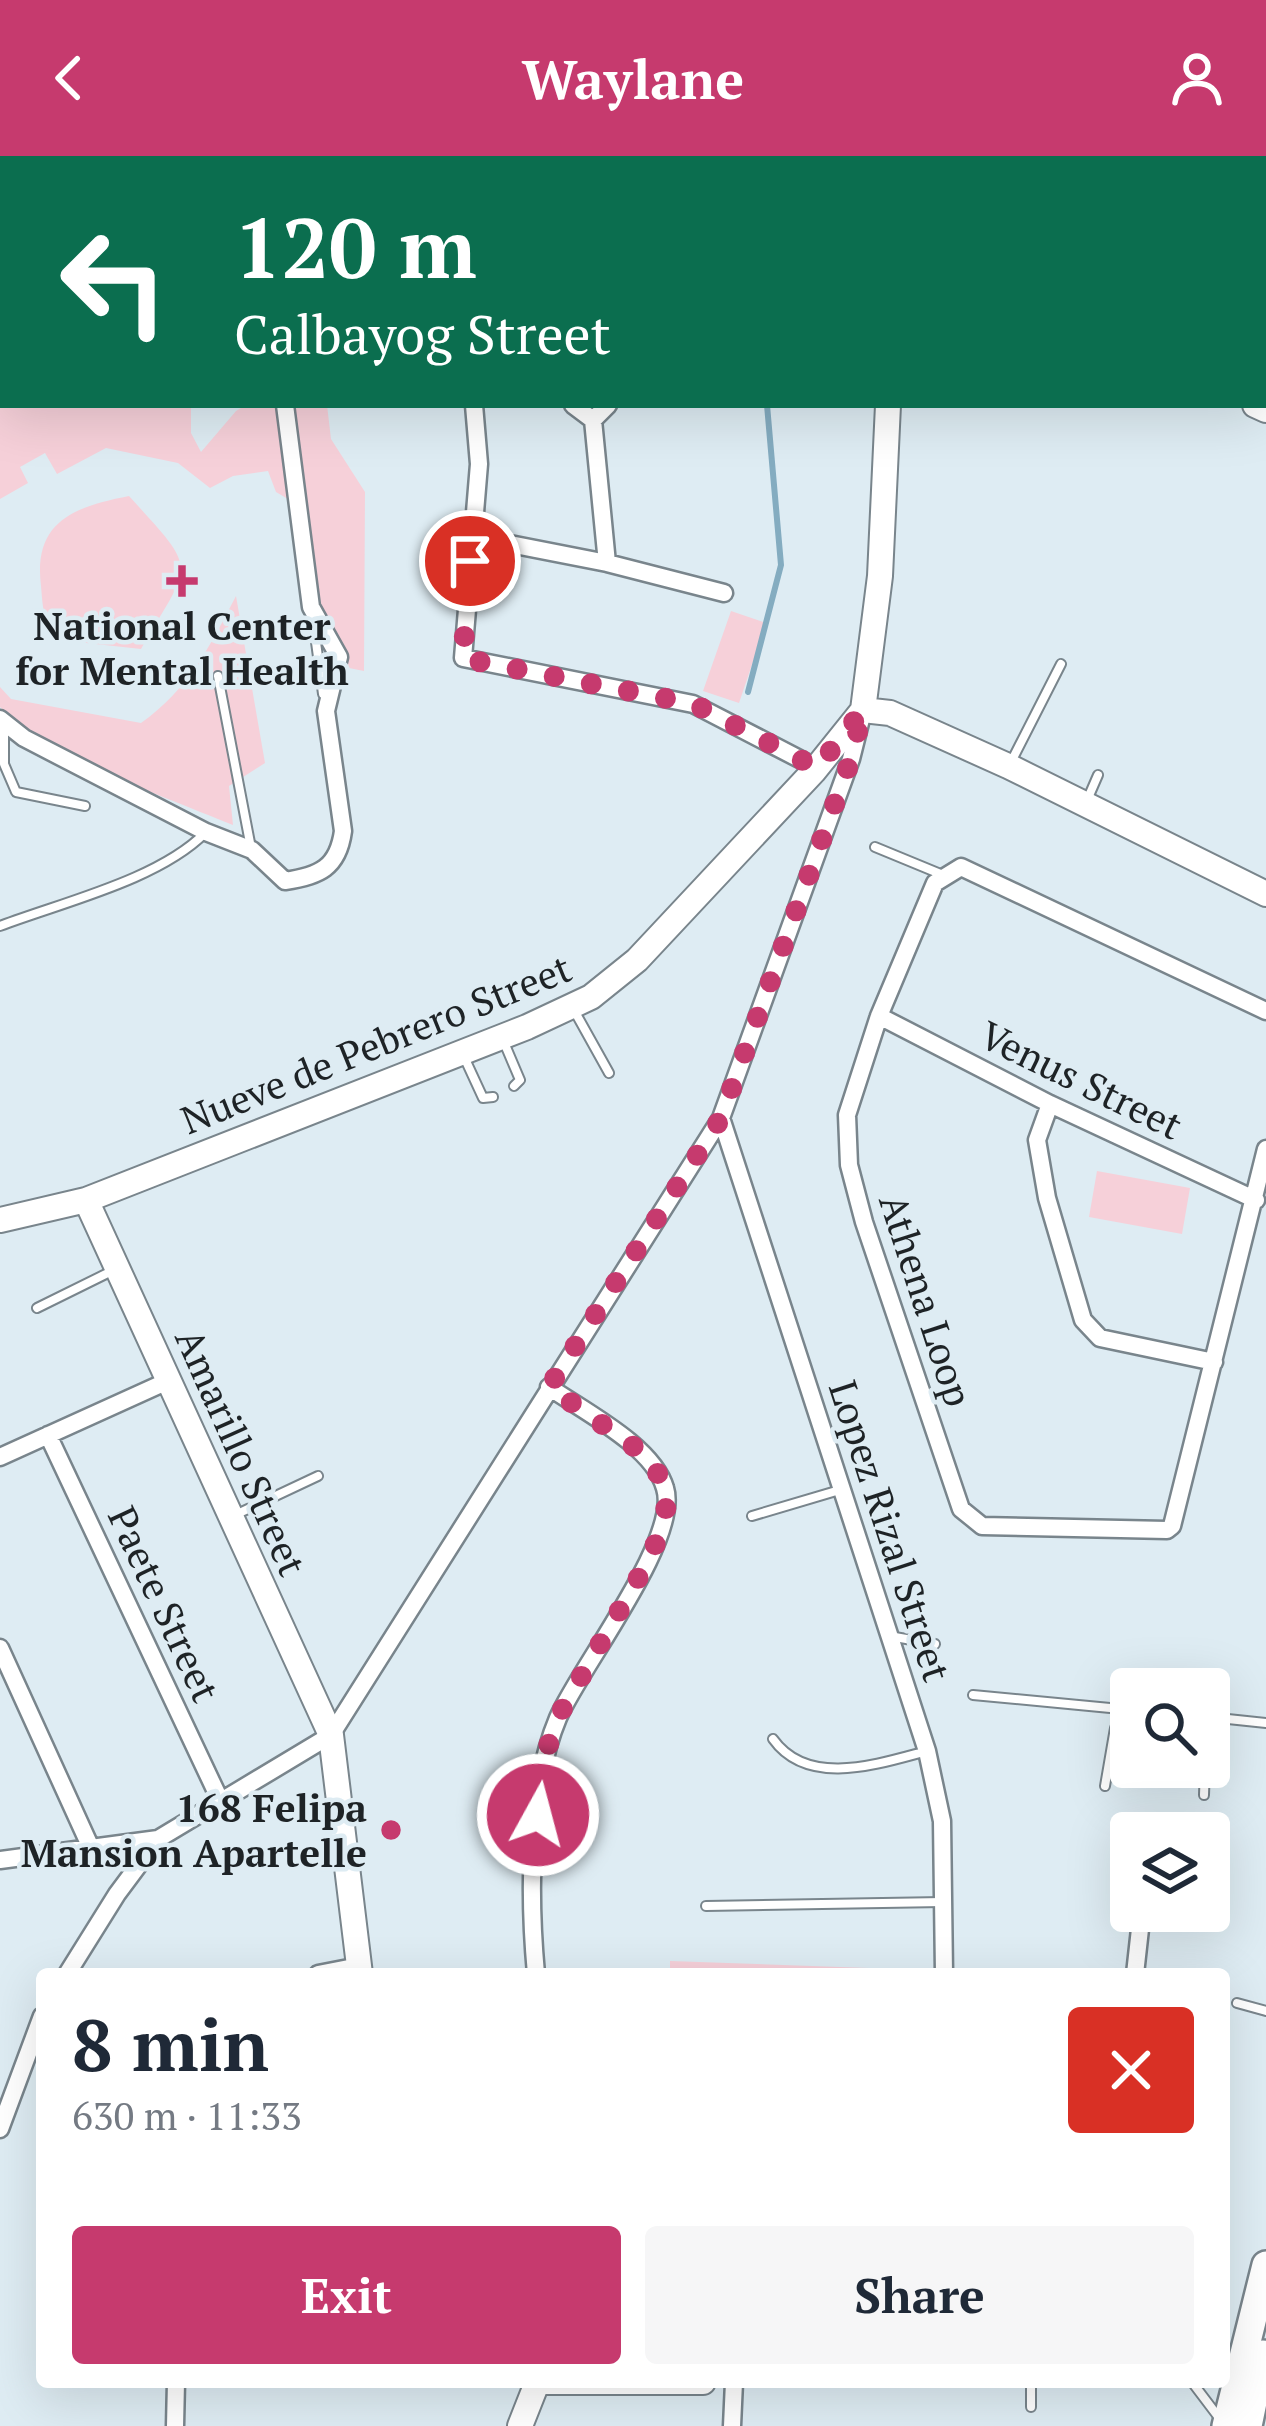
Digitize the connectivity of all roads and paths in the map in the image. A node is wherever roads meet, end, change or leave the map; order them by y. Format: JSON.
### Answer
{"nodes":[{"id":1,"x":285,"y":408,"type":"edge"},
{"id":2,"x":474,"y":408,"type":"edge"},
{"id":3,"x":577,"y":408,"type":"edge"},
{"id":4,"x":605,"y":408,"type":"edge"},
{"id":5,"x":888,"y":408,"type":"edge"},
{"id":6,"x":592,"y":420,"type":"junction"},
{"id":7,"x":474,"y":537,"type":"junction"},
{"id":8,"x":607,"y":563,"type":"junction"},
{"id":9,"x":724,"y":593,"type":"dead end"},
{"id":10,"x":1061,"y":664,"type":"dead end"},
{"id":11,"x":218,"y":676,"type":"dead end"},
{"id":12,"x":863,"y":710,"type":"junction"},
{"id":13,"x":2,"y":721,"type":"edge"},
{"id":14,"x":1008,"y":766,"type":"junction"},
{"id":15,"x":817,"y":768,"type":"junction"},
{"id":16,"x":1098,"y":775,"type":"dead end"},
{"id":17,"x":1085,"y":805,"type":"junction"},
{"id":18,"x":86,"y":806,"type":"dead end"},
{"id":19,"x":206,"y":832,"type":"junction"},
{"id":20,"x":875,"y":847,"type":"dead end"},
{"id":21,"x":252,"y":850,"type":"junction"},
{"id":22,"x":943,"y":875,"type":"junction"},
{"id":23,"x":1266,"y":894,"type":"edge"},
{"id":24,"x":0,"y":926,"type":"edge"},
{"id":25,"x":572,"y":1006,"type":"junction"},
{"id":26,"x":1266,"y":1011,"type":"edge"},
{"id":27,"x":880,"y":1016,"type":"junction"},
{"id":28,"x":501,"y":1036,"type":"junction"},
{"id":29,"x":462,"y":1052,"type":"junction"},
{"id":30,"x":608,"y":1073,"type":"dead end"},
{"id":31,"x":514,"y":1086,"type":"dead end"},
{"id":32,"x":493,"y":1097,"type":"dead end"},
{"id":33,"x":1050,"y":1104,"type":"junction"},
{"id":34,"x":721,"y":1118,"type":"junction"},
{"id":35,"x":1266,"y":1149,"type":"edge"},
{"id":36,"x":86,"y":1200,"type":"junction"},
{"id":37,"x":1256,"y":1200,"type":"junction"},
{"id":38,"x":0,"y":1220,"type":"edge"},
{"id":39,"x":117,"y":1269,"type":"junction"},
{"id":40,"x":37,"y":1308,"type":"dead end"},
{"id":41,"x":1214,"y":1362,"type":"junction"},
{"id":42,"x":170,"y":1380,"type":"junction"},
{"id":43,"x":549,"y":1387,"type":"junction"},
{"id":44,"x":48,"y":1435,"type":"junction"},
{"id":45,"x":0,"y":1457,"type":"edge"},
{"id":46,"x":318,"y":1476,"type":"dead end"},
{"id":47,"x":842,"y":1489,"type":"junction"},
{"id":48,"x":752,"y":1516,"type":"dead end"},
{"id":49,"x":231,"y":1517,"type":"junction"},
{"id":50,"x":888,"y":1636,"type":"junction"},
{"id":51,"x":935,"y":1644,"type":"dead end"},
{"id":52,"x":0,"y":1648,"type":"edge"},
{"id":53,"x":974,"y":1694,"type":"dead end"},
{"id":54,"x":1110,"y":1707,"type":"edge"},
{"id":55,"x":1230,"y":1719,"type":"edge"},
{"id":56,"x":1266,"y":1723,"type":"edge"},
{"id":57,"x":331,"y":1735,"type":"junction"},
{"id":58,"x":773,"y":1739,"type":"dead end"},
{"id":59,"x":927,"y":1751,"type":"junction"},
{"id":60,"x":1110,"y":1757,"type":"edge"},
{"id":61,"x":1105,"y":1786,"type":"dead end"},
{"id":62,"x":1204,"y":1788,"type":"edge"},
{"id":63,"x":1204,"y":1795,"type":"dead end"},
{"id":64,"x":220,"y":1800,"type":"junction"},
{"id":65,"x":158,"y":1839,"type":"junction"},
{"id":66,"x":91,"y":1848,"type":"junction"},
{"id":67,"x":0,"y":1860,"type":"edge"},
{"id":68,"x":944,"y":1902,"type":"junction"},
{"id":69,"x":706,"y":1906,"type":"dead end"},
{"id":70,"x":1140,"y":1932,"type":"edge"},
{"id":71,"x":71,"y":1968,"type":"edge"},
{"id":72,"x":360,"y":1968,"type":"edge"},
{"id":73,"x":536,"y":1968,"type":"edge"},
{"id":74,"x":944,"y":1968,"type":"edge"},
{"id":75,"x":1136,"y":1968,"type":"edge"},
{"id":76,"x":1238,"y":2003,"type":"dead end"},
{"id":77,"x":1266,"y":2011,"type":"edge"},
{"id":78,"x":36,"y":2032,"type":"edge"},
{"id":79,"x":0,"y":2129,"type":"edge"},
{"id":80,"x":1266,"y":2265,"type":"edge"},
{"id":81,"x":1266,"y":2338,"type":"edge"},
{"id":82,"x":1232,"y":2378,"type":"edge"},
{"id":83,"x":176,"y":2388,"type":"edge"},
{"id":84,"x":534,"y":2388,"type":"edge"},
{"id":85,"x":734,"y":2388,"type":"edge"},
{"id":86,"x":1031,"y":2388,"type":"edge"},
{"id":87,"x":1197,"y":2388,"type":"edge"},
{"id":88,"x":1031,"y":2408,"type":"dead end"},
{"id":89,"x":175,"y":2426,"type":"edge"},
{"id":90,"x":520,"y":2426,"type":"edge"},
{"id":91,"x":732,"y":2426,"type":"edge"},
{"id":92,"x":1226,"y":2426,"type":"edge"},
{"id":93,"x":1248,"y":2426,"type":"edge"}],
"edges":[{"from":1,"to":21,"type":"street"},
{"from":2,"to":7,"type":"street"},
{"from":3,"to":6,"type":"street"},
{"from":4,"to":6,"type":"street"},
{"from":5,"to":12,"type":"street"},
{"from":6,"to":8,"type":"street"},
{"from":7,"to":8,"type":"street"},
{"from":7,"to":15,"type":"street"},
{"from":8,"to":9,"type":"street"},
{"from":10,"to":14,"type":"lane"},
{"from":11,"to":21,"type":"lane"},
{"from":12,"to":14,"type":"street"},
{"from":12,"to":15,"type":"street","name":"Nueve de Pebrero Street"},
{"from":12,"to":34,"type":"street"},
{"from":13,"to":18,"type":"lane"},
{"from":13,"to":19,"type":"street"},
{"from":14,"to":17,"type":"street"},
{"from":15,"to":25,"type":"street","name":"Nueve de Pebrero Street"},
{"from":16,"to":17,"type":"lane"},
{"from":17,"to":23,"type":"street"},
{"from":19,"to":21,"type":"street"},
{"from":19,"to":24,"type":"lane"},
{"from":20,"to":22,"type":"lane"},
{"from":22,"to":26,"type":"street"},
{"from":22,"to":27,"type":"street","name":"Athena Loop"},
{"from":25,"to":28,"type":"street","name":"Nueve de Pebrero Street"},
{"from":25,"to":30,"type":"lane"},
{"from":27,"to":33,"type":"street","name":"Venus Street"},
{"from":27,"to":41,"type":"street","name":"Athena Loop"},
{"from":28,"to":29,"type":"street","name":"Nueve de Pebrero Street"},
{"from":28,"to":31,"type":"lane"},
{"from":29,"to":32,"type":"lane"},
{"from":29,"to":36,"type":"street","name":"Nueve de Pebrero Street"},
{"from":33,"to":37,"type":"street","name":"Venus Street"},
{"from":33,"to":41,"type":"street"},
{"from":34,"to":43,"type":"street"},
{"from":34,"to":47,"type":"street","name":"Lopez Rizal Street"},
{"from":35,"to":37,"type":"street","name":"Athena Loop"},
{"from":36,"to":38,"type":"street","name":"Nueve de Pebrero Street"},
{"from":36,"to":39,"type":"street","name":"Amarillo Street"},
{"from":37,"to":41,"type":"street","name":"Athena Loop"},
{"from":39,"to":40,"type":"lane"},
{"from":39,"to":42,"type":"street","name":"Amarillo Street"},
{"from":42,"to":44,"type":"street"},
{"from":42,"to":49,"type":"street","name":"Amarillo Street"},
{"from":43,"to":57,"type":"street"},
{"from":43,"to":73,"type":"street"},
{"from":44,"to":45,"type":"street"},
{"from":44,"to":64,"type":"street","name":"Paete Street"},
{"from":46,"to":49,"type":"lane"},
{"from":47,"to":48,"type":"lane"},
{"from":47,"to":50,"type":"street","name":"Lopez Rizal Street"},
{"from":49,"to":57,"type":"street","name":"Amarillo Street"},
{"from":50,"to":51,"type":"lane"},
{"from":50,"to":59,"type":"street","name":"Lopez Rizal Street"},
{"from":52,"to":66,"type":"street"},
{"from":53,"to":54,"type":"lane"},
{"from":55,"to":56,"type":"lane"},
{"from":57,"to":64,"type":"street"},
{"from":57,"to":72,"type":"street","name":"Amarillo Street"},
{"from":58,"to":59,"type":"lane"},
{"from":59,"to":68,"type":"street","name":"Lopez Rizal Street"},
{"from":60,"to":61,"type":"lane"},
{"from":62,"to":63,"type":"lane"},
{"from":64,"to":65,"type":"street"},
{"from":65,"to":66,"type":"street"},
{"from":65,"to":71,"type":"street"},
{"from":66,"to":67,"type":"street"},
{"from":68,"to":69,"type":"lane"},
{"from":68,"to":74,"type":"street","name":"Lopez Rizal Street"},
{"from":70,"to":75,"type":"street"},
{"from":76,"to":77,"type":"lane"},
{"from":78,"to":79,"type":"street"},
{"from":80,"to":82,"type":"main road"},
{"from":81,"to":93,"type":"main road"},
{"from":82,"to":92,"type":"main road"},
{"from":83,"to":89,"type":"street"},
{"from":84,"to":90,"type":"street"},
{"from":85,"to":91,"type":"street"},
{"from":86,"to":88,"type":"lane"},
{"from":87,"to":92,"type":"lane"}]}
